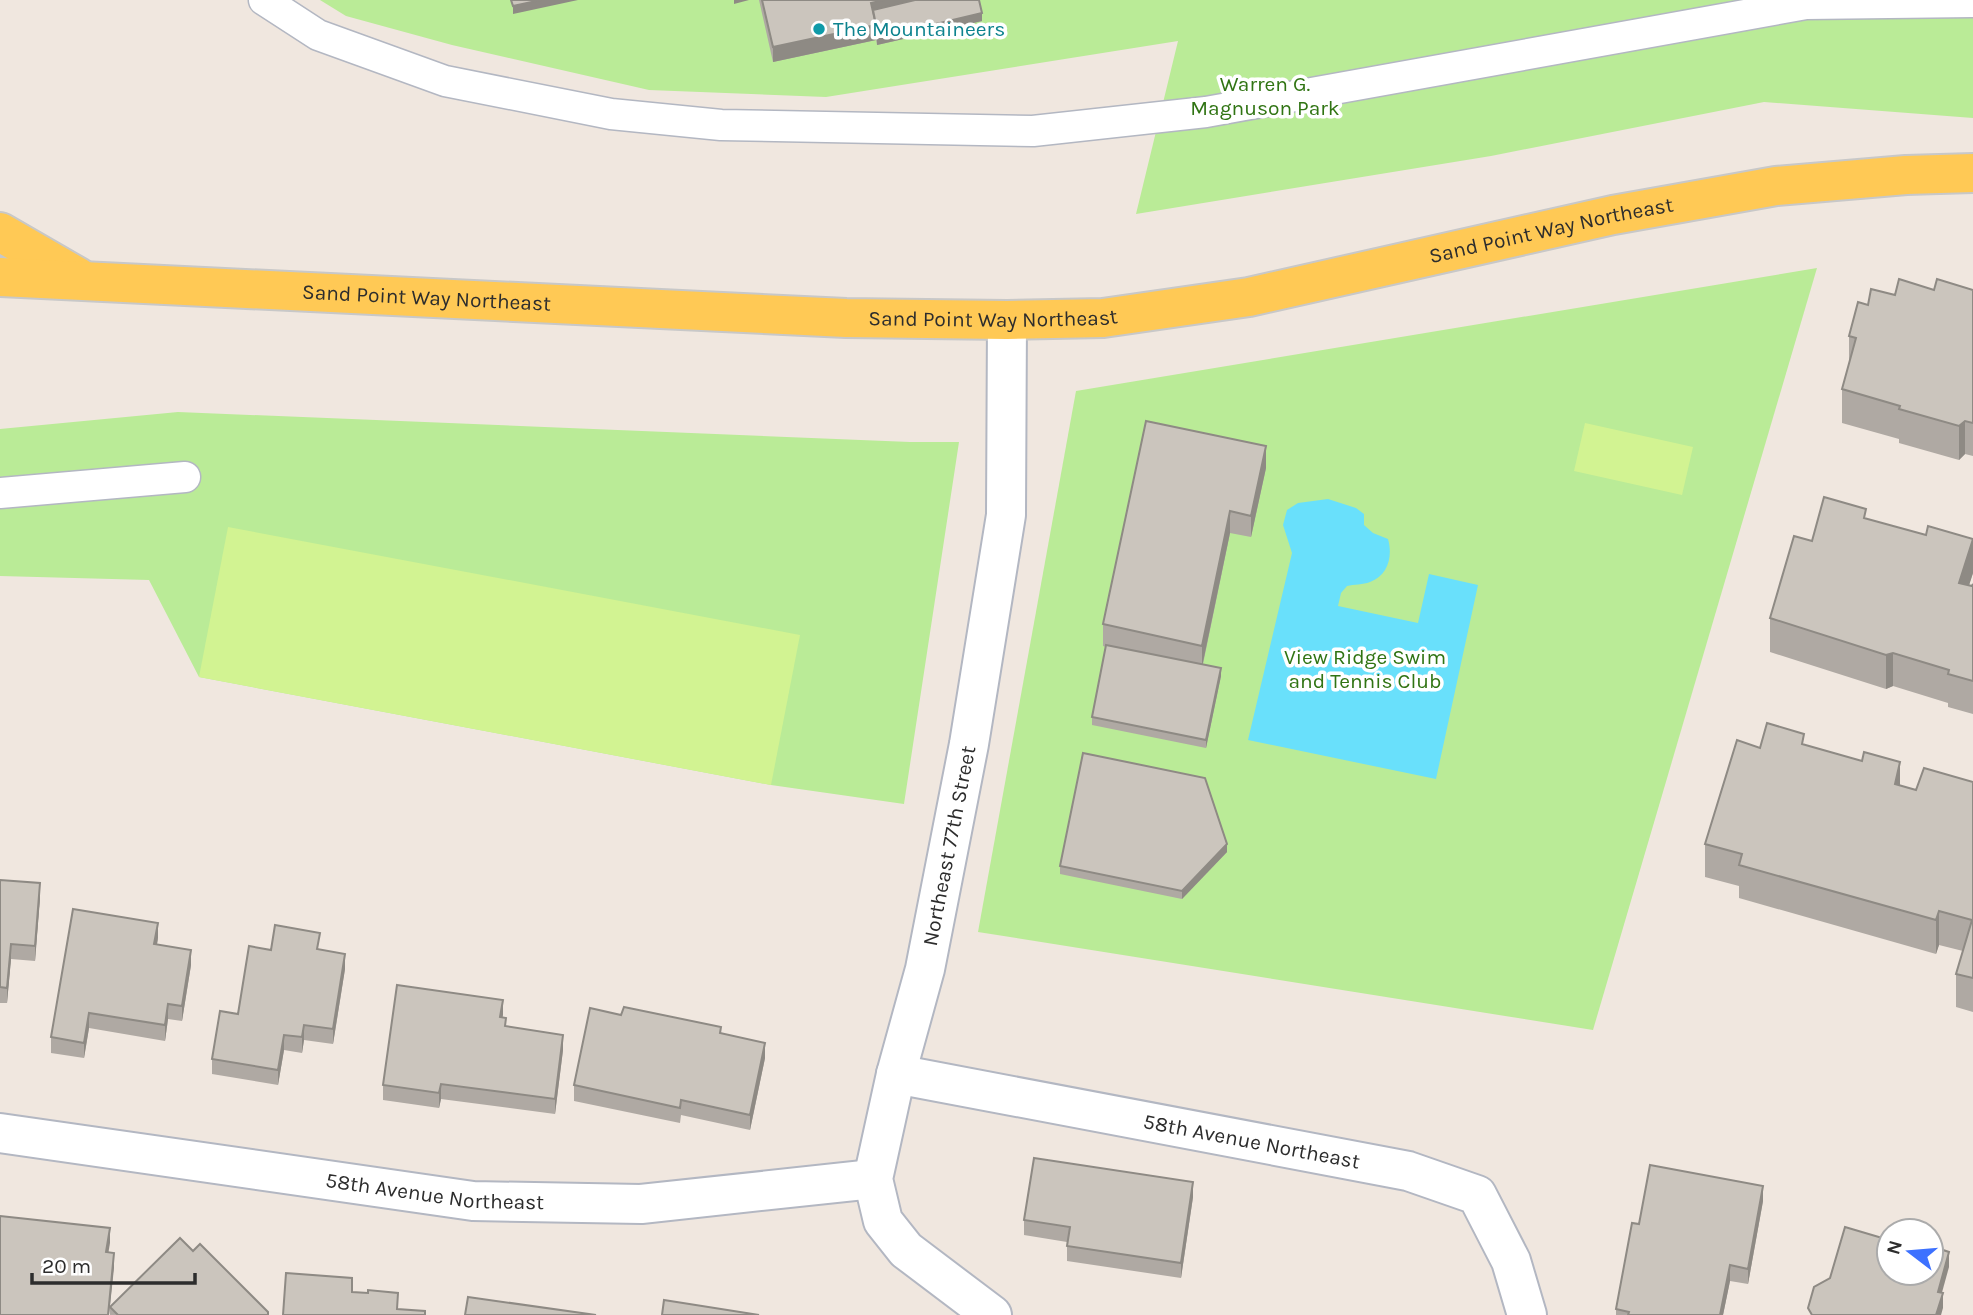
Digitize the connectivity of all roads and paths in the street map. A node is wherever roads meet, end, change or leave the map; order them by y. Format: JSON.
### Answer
{"nodes":[{"id":1,"x":264,"y":0,"type":"edge"},
{"id":2,"x":1973,"y":2,"type":"edge"},
{"id":3,"x":1973,"y":173,"type":"edge"},
{"id":4,"x":0,"y":232,"type":"edge"},
{"id":5,"x":0,"y":276,"type":"edge"},
{"id":6,"x":83,"y":279,"type":"junction"},
{"id":7,"x":0,"y":300,"type":"edge"},
{"id":8,"x":1007,"y":320,"type":"junction"},
{"id":9,"x":185,"y":477,"type":"dead end"},
{"id":10,"x":0,"y":494,"type":"edge"},
{"id":11,"x":896,"y":1074,"type":"junction"},
{"id":12,"x":0,"y":1133,"type":"edge"},
{"id":13,"x":873,"y":1179,"type":"junction"},
{"id":14,"x":992,"y":1315,"type":"edge"},
{"id":15,"x":1527,"y":1315,"type":"edge"}],
"edges":[{"from":1,"to":2,"type":"lane"},
{"from":3,"to":8,"type":"main road","name":"Sand Point Way Northeast"},
{"from":4,"to":6,"type":"main road"},
{"from":5,"to":6,"type":"main road","name":"Sand Point Way Northeast"},
{"from":6,"to":7,"type":"main road"},
{"from":6,"to":8,"type":"main road","name":"Sand Point Way Northeast"},
{"from":8,"to":11,"type":"street","name":"Northeast 77th Street"},
{"from":9,"to":10,"type":"lane"},
{"from":11,"to":13,"type":"street","name":"Northeast 77th Street"},
{"from":11,"to":15,"type":"street","name":"58th Avenue Northeast"},
{"from":12,"to":13,"type":"street","name":"58th Avenue Northeast"},
{"from":13,"to":14,"type":"street","name":"Northeast 77th Street"}]}
